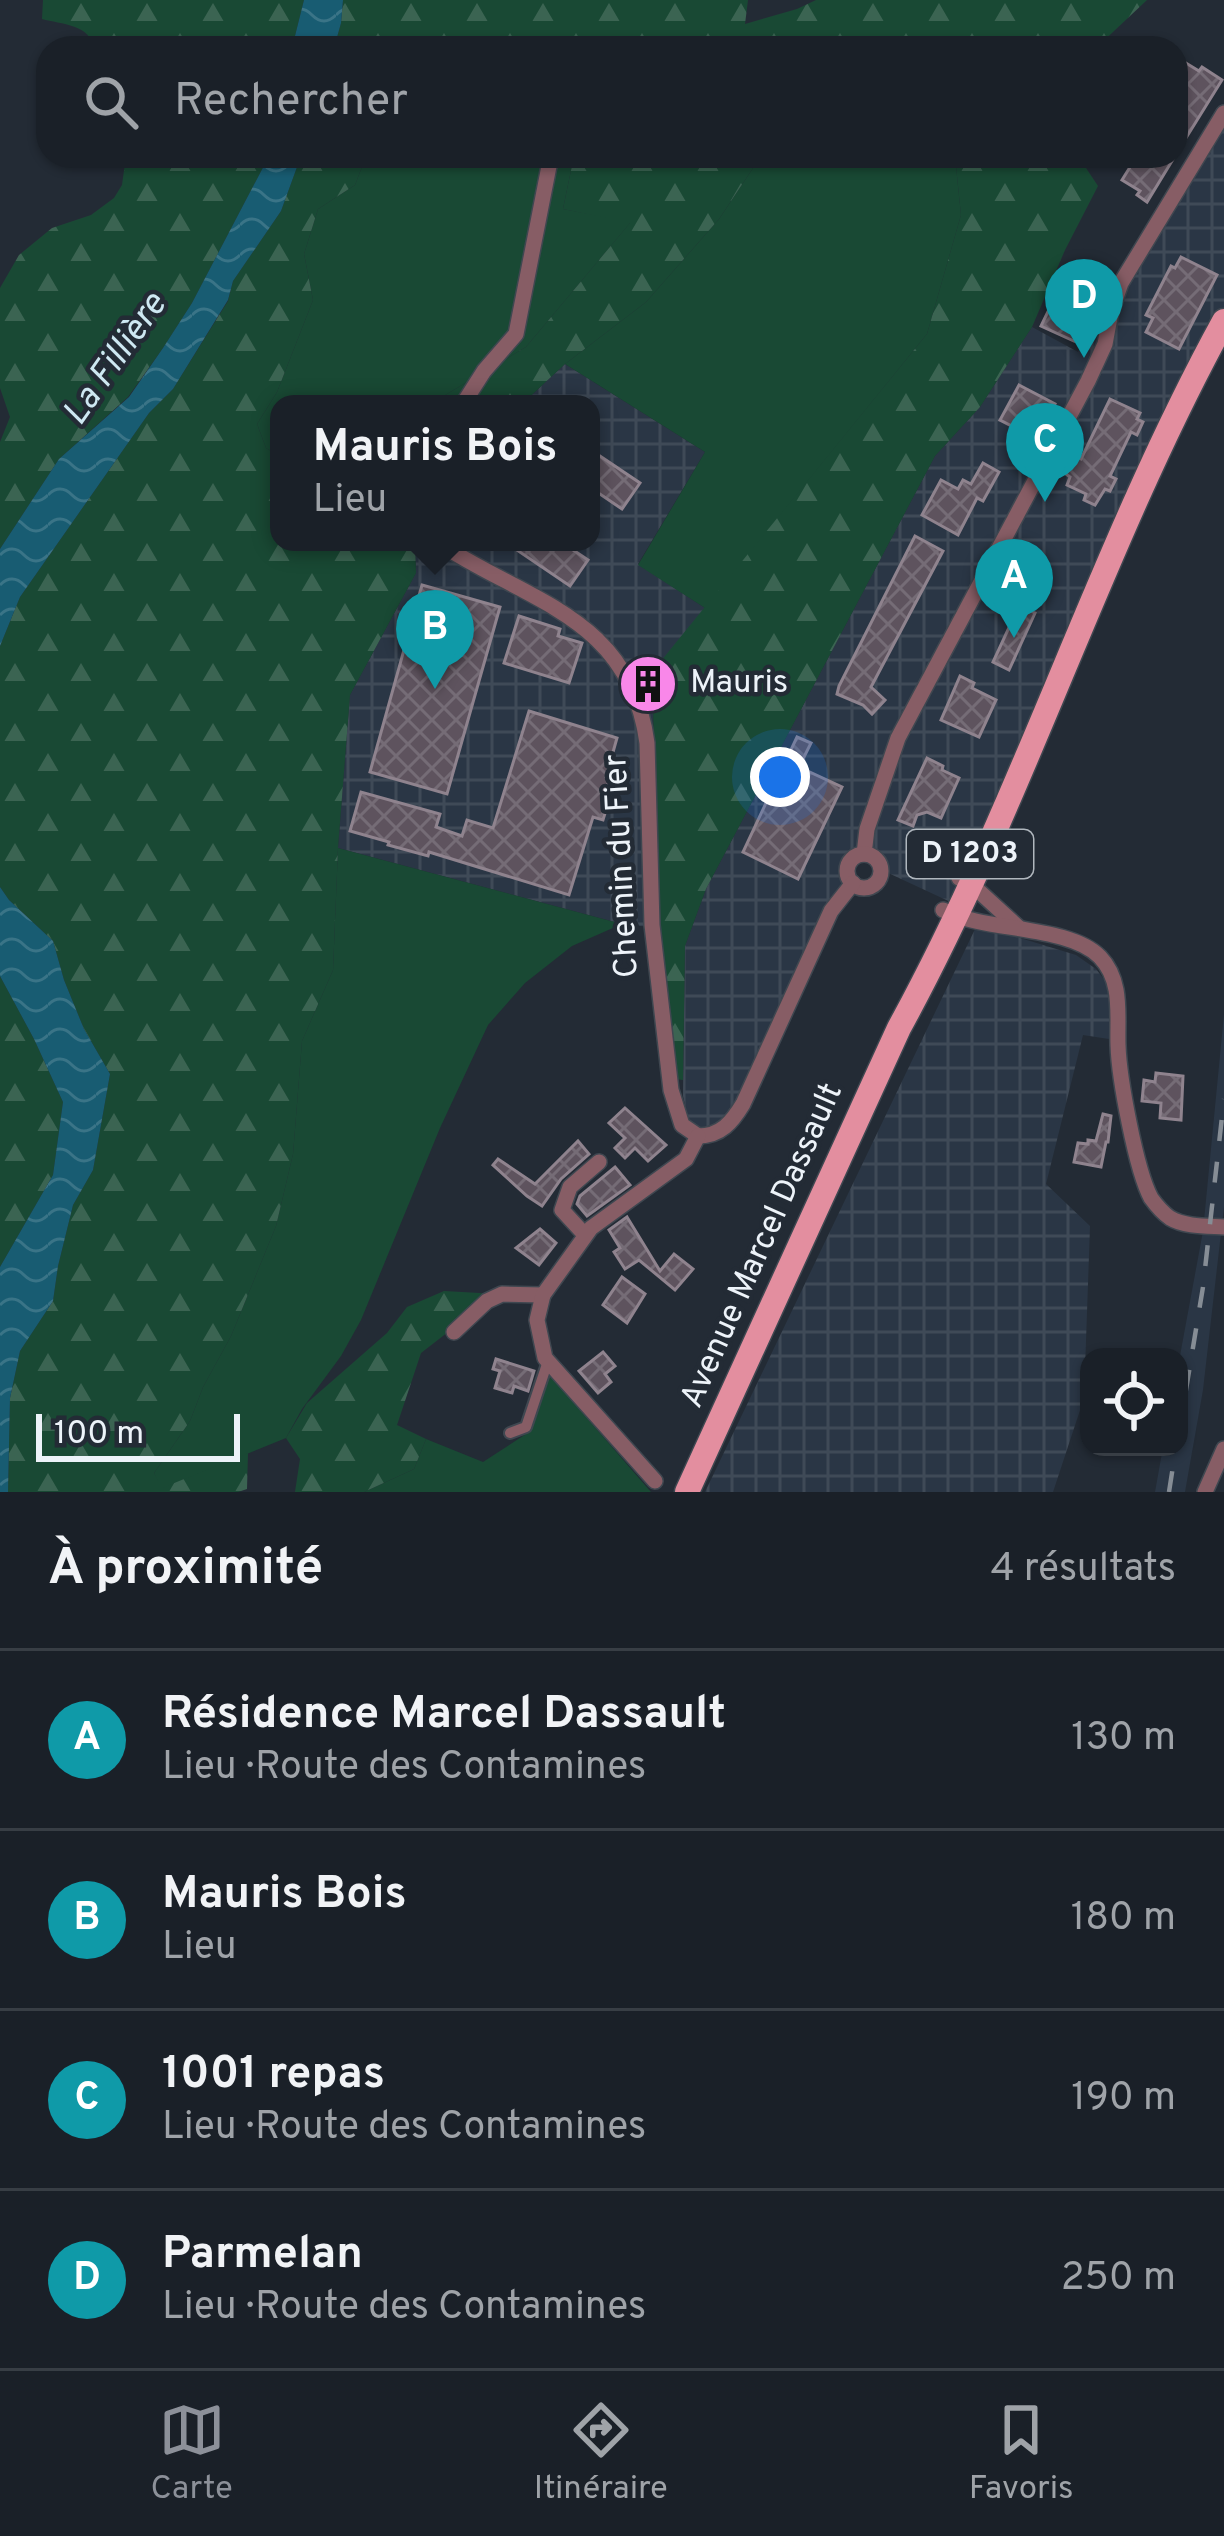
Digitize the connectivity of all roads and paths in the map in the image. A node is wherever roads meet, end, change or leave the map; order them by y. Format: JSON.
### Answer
{"nodes":[{"id":1,"x":1224,"y":113,"type":"edge"},
{"id":2,"x":549,"y":168,"type":"edge"},
{"id":3,"x":1224,"y":321,"type":"edge"},
{"id":4,"x":469,"y":395,"type":"edge"},
{"id":5,"x":453,"y":551,"type":"edge"},
{"id":6,"x":864,"y":854,"type":"junction"},
{"id":7,"x":965,"y":881,"type":"junction"},
{"id":8,"x":853,"y":884,"type":"junction"},
{"id":9,"x":950,"y":914,"type":"junction"},
{"id":10,"x":1020,"y":928,"type":"junction"},
{"id":11,"x":698,"y":1136,"type":"junction"},
{"id":12,"x":599,"y":1162,"type":"dead end"},
{"id":13,"x":1224,"y":1227,"type":"edge"},
{"id":14,"x":585,"y":1235,"type":"junction"},
{"id":15,"x":543,"y":1294,"type":"junction"},
{"id":16,"x":454,"y":1332,"type":"dead end"},
{"id":17,"x":548,"y":1361,"type":"junction"},
{"id":18,"x":510,"y":1433,"type":"dead end"},
{"id":19,"x":1224,"y":1449,"type":"edge"},
{"id":20,"x":656,"y":1481,"type":"dead end"},
{"id":21,"x":687,"y":1492,"type":"edge"},
{"id":22,"x":1205,"y":1492,"type":"edge"}],
"edges":[{"from":1,"to":6,"type":"street"},
{"from":2,"to":4,"type":"street"},
{"from":3,"to":7,"type":"main road","name":"Avenue Marcel Dassault","number":"D 1203"},
{"from":5,"to":11,"type":"street","name":"Chemin du Fier"},
{"from":6,"to":8,"type":"street"},
{"from":6,"to":8,"type":"street"},
{"from":7,"to":9,"type":"main road","name":"Avenue Marcel Dassault","number":"D 1203"},
{"from":7,"to":10,"type":"street"},
{"from":8,"to":11,"type":"street"},
{"from":9,"to":10,"type":"street"},
{"from":9,"to":21,"type":"main road","name":"Avenue Marcel Dassault","number":"D 1203"},
{"from":10,"to":13,"type":"street"},
{"from":11,"to":14,"type":"street"},
{"from":12,"to":14,"type":"street"},
{"from":14,"to":15,"type":"street"},
{"from":15,"to":16,"type":"street"},
{"from":15,"to":17,"type":"street"},
{"from":17,"to":18,"type":"street"},
{"from":17,"to":20,"type":"street"},
{"from":19,"to":22,"type":"street"}]}
